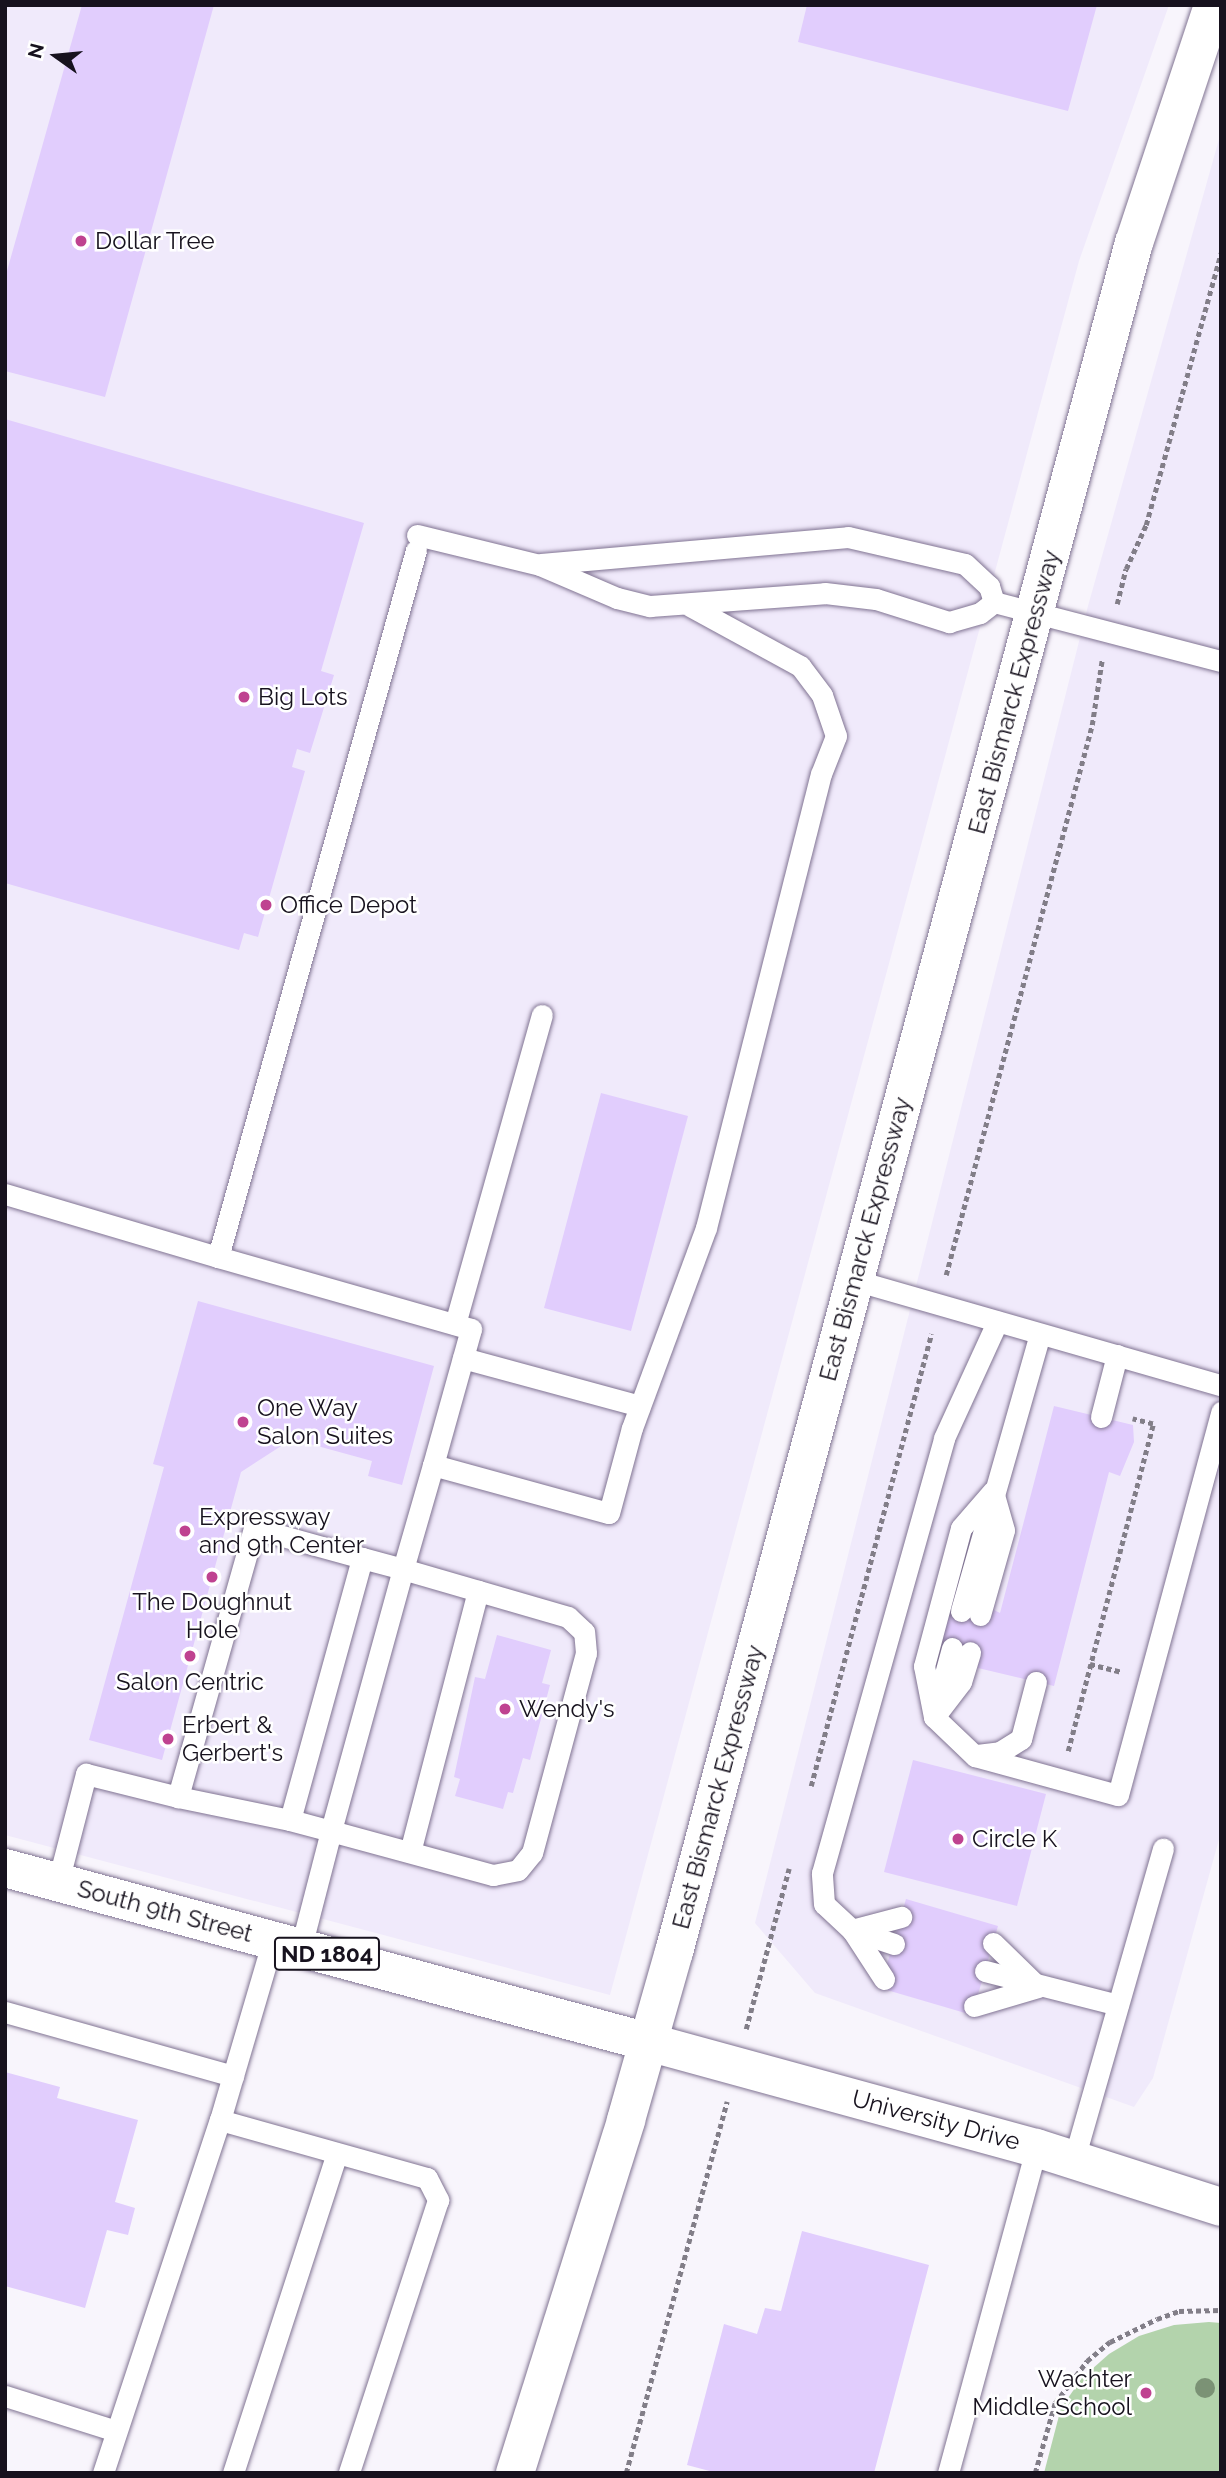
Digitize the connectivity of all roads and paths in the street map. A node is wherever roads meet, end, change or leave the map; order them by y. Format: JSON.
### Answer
{"nodes":[{"id":1,"x":1213,"y":5,"type":"edge"},
{"id":2,"x":1221,"y":253,"type":"edge"},
{"id":3,"x":540,"y":565,"type":"junction"},
{"id":4,"x":1126,"y":569,"type":"dead end"},
{"id":5,"x":994,"y":602,"type":"junction"},
{"id":6,"x":690,"y":606,"type":"junction"},
{"id":7,"x":1035,"y":614,"type":"junction"},
{"id":8,"x":1221,"y":662,"type":"edge"},
{"id":9,"x":542,"y":1015,"type":"dead end"},
{"id":10,"x":5,"y":1195,"type":"edge"},
{"id":11,"x":218,"y":1257,"type":"junction"},
{"id":12,"x":854,"y":1280,"type":"junction"},
{"id":13,"x":997,"y":1322,"type":"junction"},
{"id":14,"x":455,"y":1324,"type":"junction"},
{"id":15,"x":1040,"y":1334,"type":"junction"},
{"id":16,"x":1117,"y":1356,"type":"junction"},
{"id":17,"x":463,"y":1358,"type":"junction"},
{"id":18,"x":1221,"y":1385,"type":"edge"},
{"id":19,"x":640,"y":1406,"type":"junction"},
{"id":20,"x":1221,"y":1412,"type":"edge"},
{"id":21,"x":1101,"y":1414,"type":"joint"},
{"id":22,"x":433,"y":1465,"type":"junction"},
{"id":23,"x":993,"y":1492,"type":"junction"},
{"id":24,"x":362,"y":1558,"type":"junction"},
{"id":25,"x":403,"y":1569,"type":"junction"},
{"id":26,"x":478,"y":1591,"type":"junction"},
{"id":27,"x":971,"y":1613,"type":"dead end"},
{"id":28,"x":961,"y":1650,"type":"dead end"},
{"id":29,"x":1036,"y":1682,"type":"dead end"},
{"id":30,"x":934,"y":1717,"type":"junction"},
{"id":31,"x":975,"y":1756,"type":"junction"},
{"id":32,"x":1060,"y":1779,"type":"junction"},
{"id":33,"x":178,"y":1797,"type":"junction"},
{"id":34,"x":290,"y":1820,"type":"junction"},
{"id":35,"x":331,"y":1831,"type":"junction"},
{"id":36,"x":1163,"y":1849,"type":"dead end"},
{"id":37,"x":410,"y":1852,"type":"junction"},
{"id":38,"x":5,"y":1868,"type":"edge"},
{"id":39,"x":58,"y":1882,"type":"junction"},
{"id":40,"x":901,"y":1917,"type":"dead end"},
{"id":41,"x":852,"y":1930,"type":"junction"},
{"id":42,"x":287,"y":1943,"type":"junction"},
{"id":43,"x":993,"y":1943,"type":"dead end"},
{"id":44,"x":894,"y":1944,"type":"dead end"},
{"id":45,"x":985,"y":1971,"type":"dead end"},
{"id":46,"x":884,"y":1979,"type":"dead end"},
{"id":47,"x":1038,"y":1987,"type":"junction"},
{"id":48,"x":1118,"y":2005,"type":"junction"},
{"id":49,"x":974,"y":2006,"type":"dead end"},
{"id":50,"x":5,"y":2012,"type":"edge"},
{"id":51,"x":648,"y":2042,"type":"junction"},
{"id":52,"x":233,"y":2076,"type":"junction"},
{"id":53,"x":220,"y":2120,"type":"junction"},
{"id":54,"x":1036,"y":2148,"type":"junction"},
{"id":55,"x":337,"y":2153,"type":"junction"},
{"id":56,"x":713,"y":2156,"type":"dead end"},
{"id":57,"x":1074,"y":2159,"type":"junction"},
{"id":58,"x":1221,"y":2207,"type":"edge"},
{"id":59,"x":1221,"y":2310,"type":"edge"},
{"id":60,"x":5,"y":2396,"type":"edge"},
{"id":61,"x":116,"y":2431,"type":"junction"},
{"id":62,"x":103,"y":2473,"type":"edge"},
{"id":63,"x":233,"y":2473,"type":"edge"},
{"id":64,"x":349,"y":2473,"type":"edge"},
{"id":65,"x":515,"y":2473,"type":"edge"},
{"id":66,"x":626,"y":2473,"type":"edge"},
{"id":67,"x":948,"y":2473,"type":"edge"},
{"id":68,"x":1035,"y":2473,"type":"edge"}],
"edges":[{"from":1,"to":7,"type":"main road","name":"East Bismarck Expressway"},
{"from":2,"to":4,"type":"path"},
{"from":3,"to":5,"type":"lane"},
{"from":3,"to":6,"type":"lane"},
{"from":3,"to":11,"type":"lane"},
{"from":5,"to":6,"type":"lane"},
{"from":5,"to":7,"type":"lane"},
{"from":6,"to":19,"type":"lane"},
{"from":7,"to":8,"type":"lane"},
{"from":7,"to":12,"type":"main road","name":"East Bismarck Expressway"},
{"from":9,"to":14,"type":"lane"},
{"from":10,"to":11,"type":"lane"},
{"from":11,"to":14,"type":"lane"},
{"from":12,"to":13,"type":"lane"},
{"from":12,"to":51,"type":"main road","name":"East Bismarck Expressway"},
{"from":13,"to":15,"type":"lane"},
{"from":13,"to":41,"type":"lane"},
{"from":14,"to":17,"type":"lane"},
{"from":15,"to":16,"type":"lane"},
{"from":15,"to":23,"type":"lane"},
{"from":16,"to":18,"type":"lane"},
{"from":16,"to":21,"type":"lane"},
{"from":17,"to":19,"type":"lane"},
{"from":17,"to":22,"type":"lane"},
{"from":19,"to":22,"type":"lane"},
{"from":20,"to":32,"type":"lane"},
{"from":21,"to":32,"type":"path"},
{"from":22,"to":25,"type":"lane"},
{"from":23,"to":27,"type":"lane"},
{"from":23,"to":30,"type":"lane"},
{"from":24,"to":25,"type":"lane"},
{"from":24,"to":33,"type":"lane"},
{"from":24,"to":34,"type":"lane"},
{"from":25,"to":26,"type":"lane"},
{"from":25,"to":35,"type":"lane"},
{"from":26,"to":37,"type":"lane"},
{"from":26,"to":37,"type":"lane"},
{"from":28,"to":30,"type":"lane"},
{"from":29,"to":31,"type":"lane"},
{"from":30,"to":31,"type":"lane"},
{"from":31,"to":32,"type":"lane"},
{"from":33,"to":34,"type":"lane"},
{"from":33,"to":39,"type":"lane"},
{"from":34,"to":35,"type":"lane"},
{"from":35,"to":37,"type":"lane"},
{"from":35,"to":42,"type":"lane"},
{"from":36,"to":48,"type":"lane"},
{"from":38,"to":39,"type":"main road","name":"South 9th Street","number":"ND 1804"},
{"from":39,"to":42,"type":"main road","name":"South 9th Street","number":"ND 1804"},
{"from":40,"to":41,"type":"lane"},
{"from":41,"to":44,"type":"lane"},
{"from":41,"to":46,"type":"lane"},
{"from":42,"to":51,"type":"main road","name":"South 9th Street","number":"ND 1804"},
{"from":42,"to":52,"type":"lane"},
{"from":43,"to":47,"type":"lane"},
{"from":45,"to":47,"type":"lane"},
{"from":47,"to":48,"type":"lane"},
{"from":47,"to":49,"type":"lane"},
{"from":48,"to":57,"type":"lane"},
{"from":50,"to":52,"type":"lane"},
{"from":51,"to":54,"type":"main road","name":"University Drive","number":"ND 1804"},
{"from":51,"to":65,"type":"main road","name":"East Bismarck Expressway"},
{"from":52,"to":53,"type":"lane"},
{"from":53,"to":55,"type":"lane"},
{"from":53,"to":61,"type":"lane"},
{"from":54,"to":57,"type":"main road","name":"University Drive","number":"ND 1804"},
{"from":54,"to":67,"type":"lane"},
{"from":55,"to":63,"type":"lane"},
{"from":55,"to":64,"type":"lane"},
{"from":56,"to":66,"type":"path"},
{"from":57,"to":58,"type":"main road","name":"University Drive","number":"ND 1804"},
{"from":59,"to":68,"type":"path"},
{"from":60,"to":61,"type":"lane"},
{"from":61,"to":62,"type":"lane"}]}
